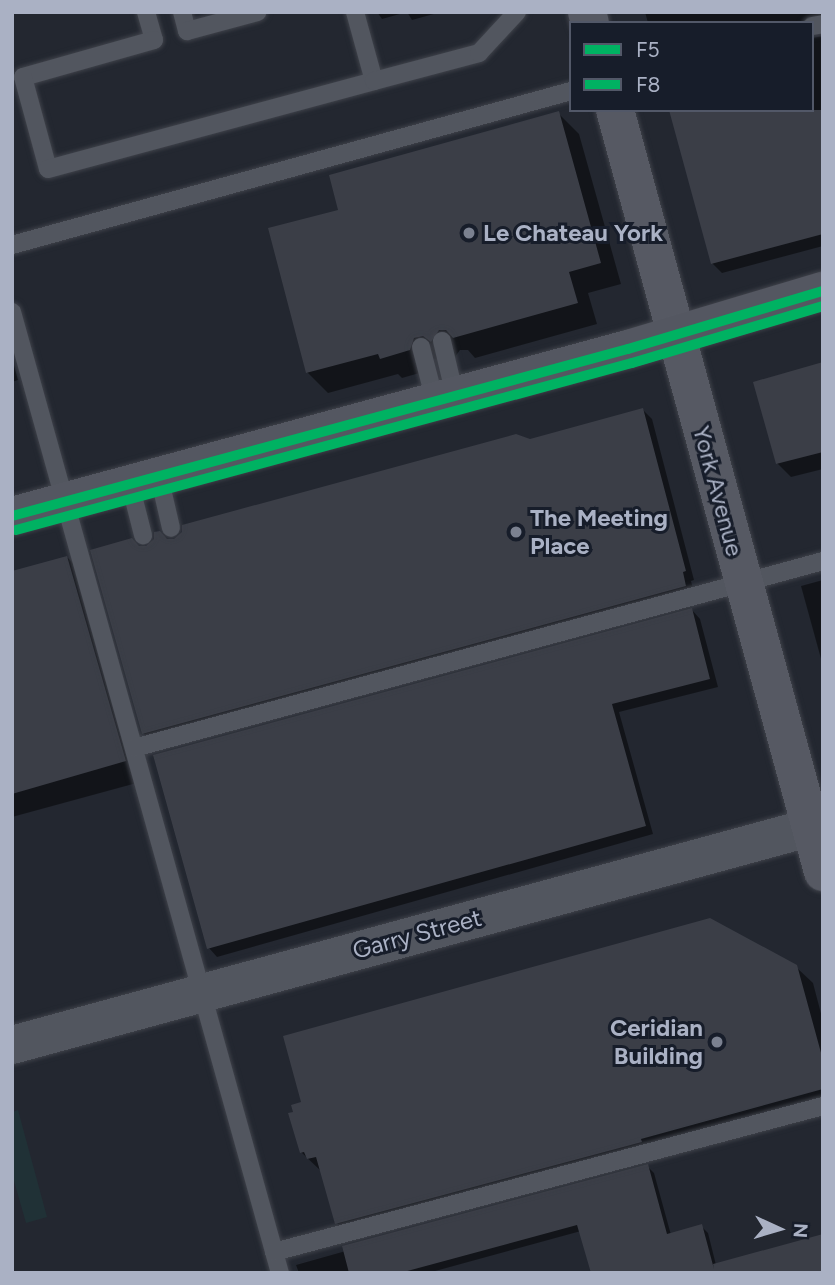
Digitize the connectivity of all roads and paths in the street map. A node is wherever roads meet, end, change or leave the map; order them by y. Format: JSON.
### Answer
{"nodes":[{"id":1,"x":146,"y":12,"type":"edge"},
{"id":2,"x":182,"y":12,"type":"edge"},
{"id":3,"x":258,"y":12,"type":"edge"},
{"id":4,"x":355,"y":12,"type":"edge"},
{"id":5,"x":517,"y":12,"type":"edge"},
{"id":6,"x":374,"y":81,"type":"junction"},
{"id":7,"x":569,"y":92,"type":"edge"},
{"id":8,"x":616,"y":112,"type":"edge"},
{"id":9,"x":12,"y":245,"type":"edge"},
{"id":10,"x":823,"y":291,"type":"edge"},
{"id":11,"x":12,"y":312,"type":"edge"},
{"id":12,"x":675,"y":334,"type":"junction"},
{"id":13,"x":442,"y":341,"type":"dead end"},
{"id":14,"x":421,"y":347,"type":"dead end"},
{"id":15,"x":445,"y":399,"type":"junction"},
{"id":16,"x":144,"y":480,"type":"junction"},
{"id":17,"x":65,"y":502,"type":"junction"},
{"id":18,"x":12,"y":516,"type":"edge"},
{"id":19,"x":171,"y":528,"type":"dead end"},
{"id":20,"x":143,"y":535,"type":"dead end"},
{"id":21,"x":823,"y":561,"type":"edge"},
{"id":22,"x":743,"y":582,"type":"junction"},
{"id":23,"x":134,"y":748,"type":"junction"},
{"id":24,"x":817,"y":825,"type":"edge"},
{"id":25,"x":823,"y":872,"type":"edge"},
{"id":26,"x":202,"y":993,"type":"junction"},
{"id":27,"x":12,"y":1045,"type":"edge"},
{"id":28,"x":823,"y":1106,"type":"edge"},
{"id":29,"x":274,"y":1252,"type":"junction"},
{"id":30,"x":279,"y":1273,"type":"edge"}],
"edges":[{"from":1,"to":6,"type":"lane"},
{"from":2,"to":3,"type":"lane"},
{"from":4,"to":6,"type":"lane"},
{"from":5,"to":6,"type":"lane"},
{"from":7,"to":9,"type":"lane"},
{"from":8,"to":12,"type":"main road","name":"York Avenue"},
{"from":10,"to":12,"type":"main road"},
{"from":11,"to":17,"type":"lane"},
{"from":12,"to":15,"type":"main road"},
{"from":12,"to":22,"type":"main road","name":"York Avenue"},
{"from":13,"to":15,"type":"lane"},
{"from":14,"to":15,"type":"lane"},
{"from":15,"to":16,"type":"main road"},
{"from":16,"to":17,"type":"main road"},
{"from":16,"to":19,"type":"lane"},
{"from":16,"to":20,"type":"lane"},
{"from":17,"to":18,"type":"main road"},
{"from":17,"to":23,"type":"lane"},
{"from":21,"to":22,"type":"lane"},
{"from":22,"to":23,"type":"lane"},
{"from":22,"to":24,"type":"main road","name":"York Avenue"},
{"from":23,"to":26,"type":"lane"},
{"from":24,"to":25,"type":"main road","name":"York Avenue"},
{"from":24,"to":26,"type":"street","name":"Garry Street"},
{"from":26,"to":27,"type":"street","name":"Garry Street"},
{"from":26,"to":29,"type":"lane"},
{"from":28,"to":29,"type":"lane"},
{"from":29,"to":30,"type":"lane"}]}
